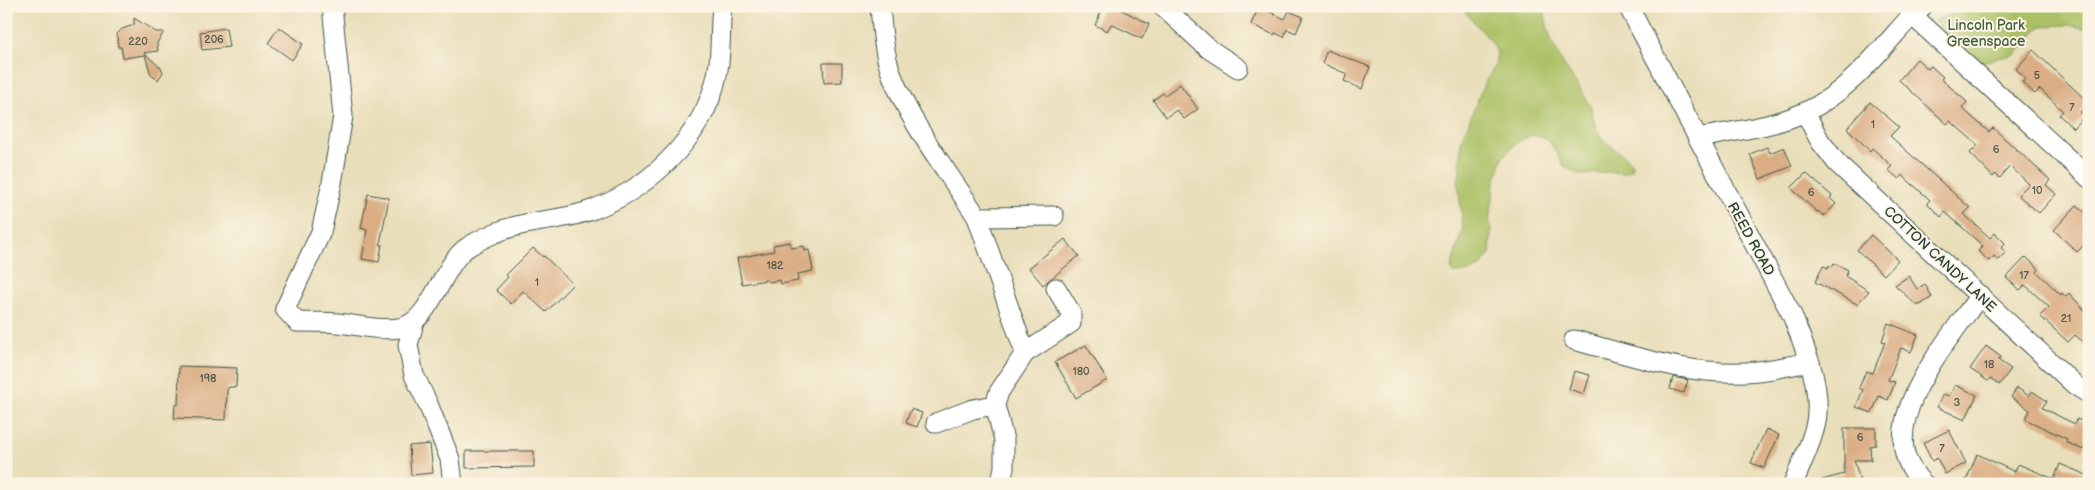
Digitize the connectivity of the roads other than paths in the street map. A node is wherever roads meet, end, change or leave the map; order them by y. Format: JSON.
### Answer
{"nodes":[{"id":1,"x":332,"y":6,"type":"edge"},
{"id":2,"x":722,"y":6,"type":"edge"},
{"id":3,"x":880,"y":6,"type":"edge"},
{"id":4,"x":1162,"y":6,"type":"edge"},
{"id":5,"x":1628,"y":6,"type":"edge"},
{"id":6,"x":1918,"y":10,"type":"edge"},
{"id":7,"x":1238,"y":68,"type":"dead end"},
{"id":8,"x":1806,"y":112,"type":"junction"},
{"id":9,"x":1698,"y":138,"type":"junction"},
{"id":10,"x":2089,"y":178,"type":"edge"},
{"id":11,"x":1054,"y":216,"type":"dead end"},
{"id":12,"x":977,"y":217,"type":"junction"},
{"id":13,"x":1056,"y":288,"type":"dead end"},
{"id":14,"x":1980,"y":295,"type":"junction"},
{"id":15,"x":414,"y":323,"type":"junction"},
{"id":16,"x":1574,"y":340,"type":"dead end"},
{"id":17,"x":1025,"y":352,"type":"junction"},
{"id":18,"x":1810,"y":362,"type":"junction"},
{"id":19,"x":2089,"y":394,"type":"edge"},
{"id":20,"x":995,"y":405,"type":"junction"},
{"id":21,"x":936,"y":423,"type":"dead end"},
{"id":22,"x":453,"y":484,"type":"edge"},
{"id":23,"x":1000,"y":484,"type":"edge"},
{"id":24,"x":1794,"y":484,"type":"edge"},
{"id":25,"x":1924,"y":484,"type":"edge"}],
"edges":[{"from":1,"to":15,"type":"street"},
{"from":2,"to":15,"type":"street"},
{"from":3,"to":12,"type":"street"},
{"from":4,"to":7,"type":"street"},
{"from":5,"to":9,"type":"street","name":"REED ROAD"},
{"from":6,"to":8,"type":"street"},
{"from":6,"to":10,"type":"street"},
{"from":8,"to":9,"type":"street"},
{"from":8,"to":14,"type":"street","name":"COTTON CANDY LANE"},
{"from":9,"to":18,"type":"street","name":"REED ROAD"},
{"from":11,"to":12,"type":"street"},
{"from":12,"to":17,"type":"street"},
{"from":13,"to":17,"type":"street"},
{"from":14,"to":19,"type":"street","name":"COTTON CANDY LANE"},
{"from":14,"to":25,"type":"street"},
{"from":15,"to":22,"type":"street"},
{"from":16,"to":18,"type":"street"},
{"from":17,"to":20,"type":"street"},
{"from":18,"to":24,"type":"street","name":"REED ROAD"},
{"from":20,"to":21,"type":"street"},
{"from":20,"to":23,"type":"street"}]}
